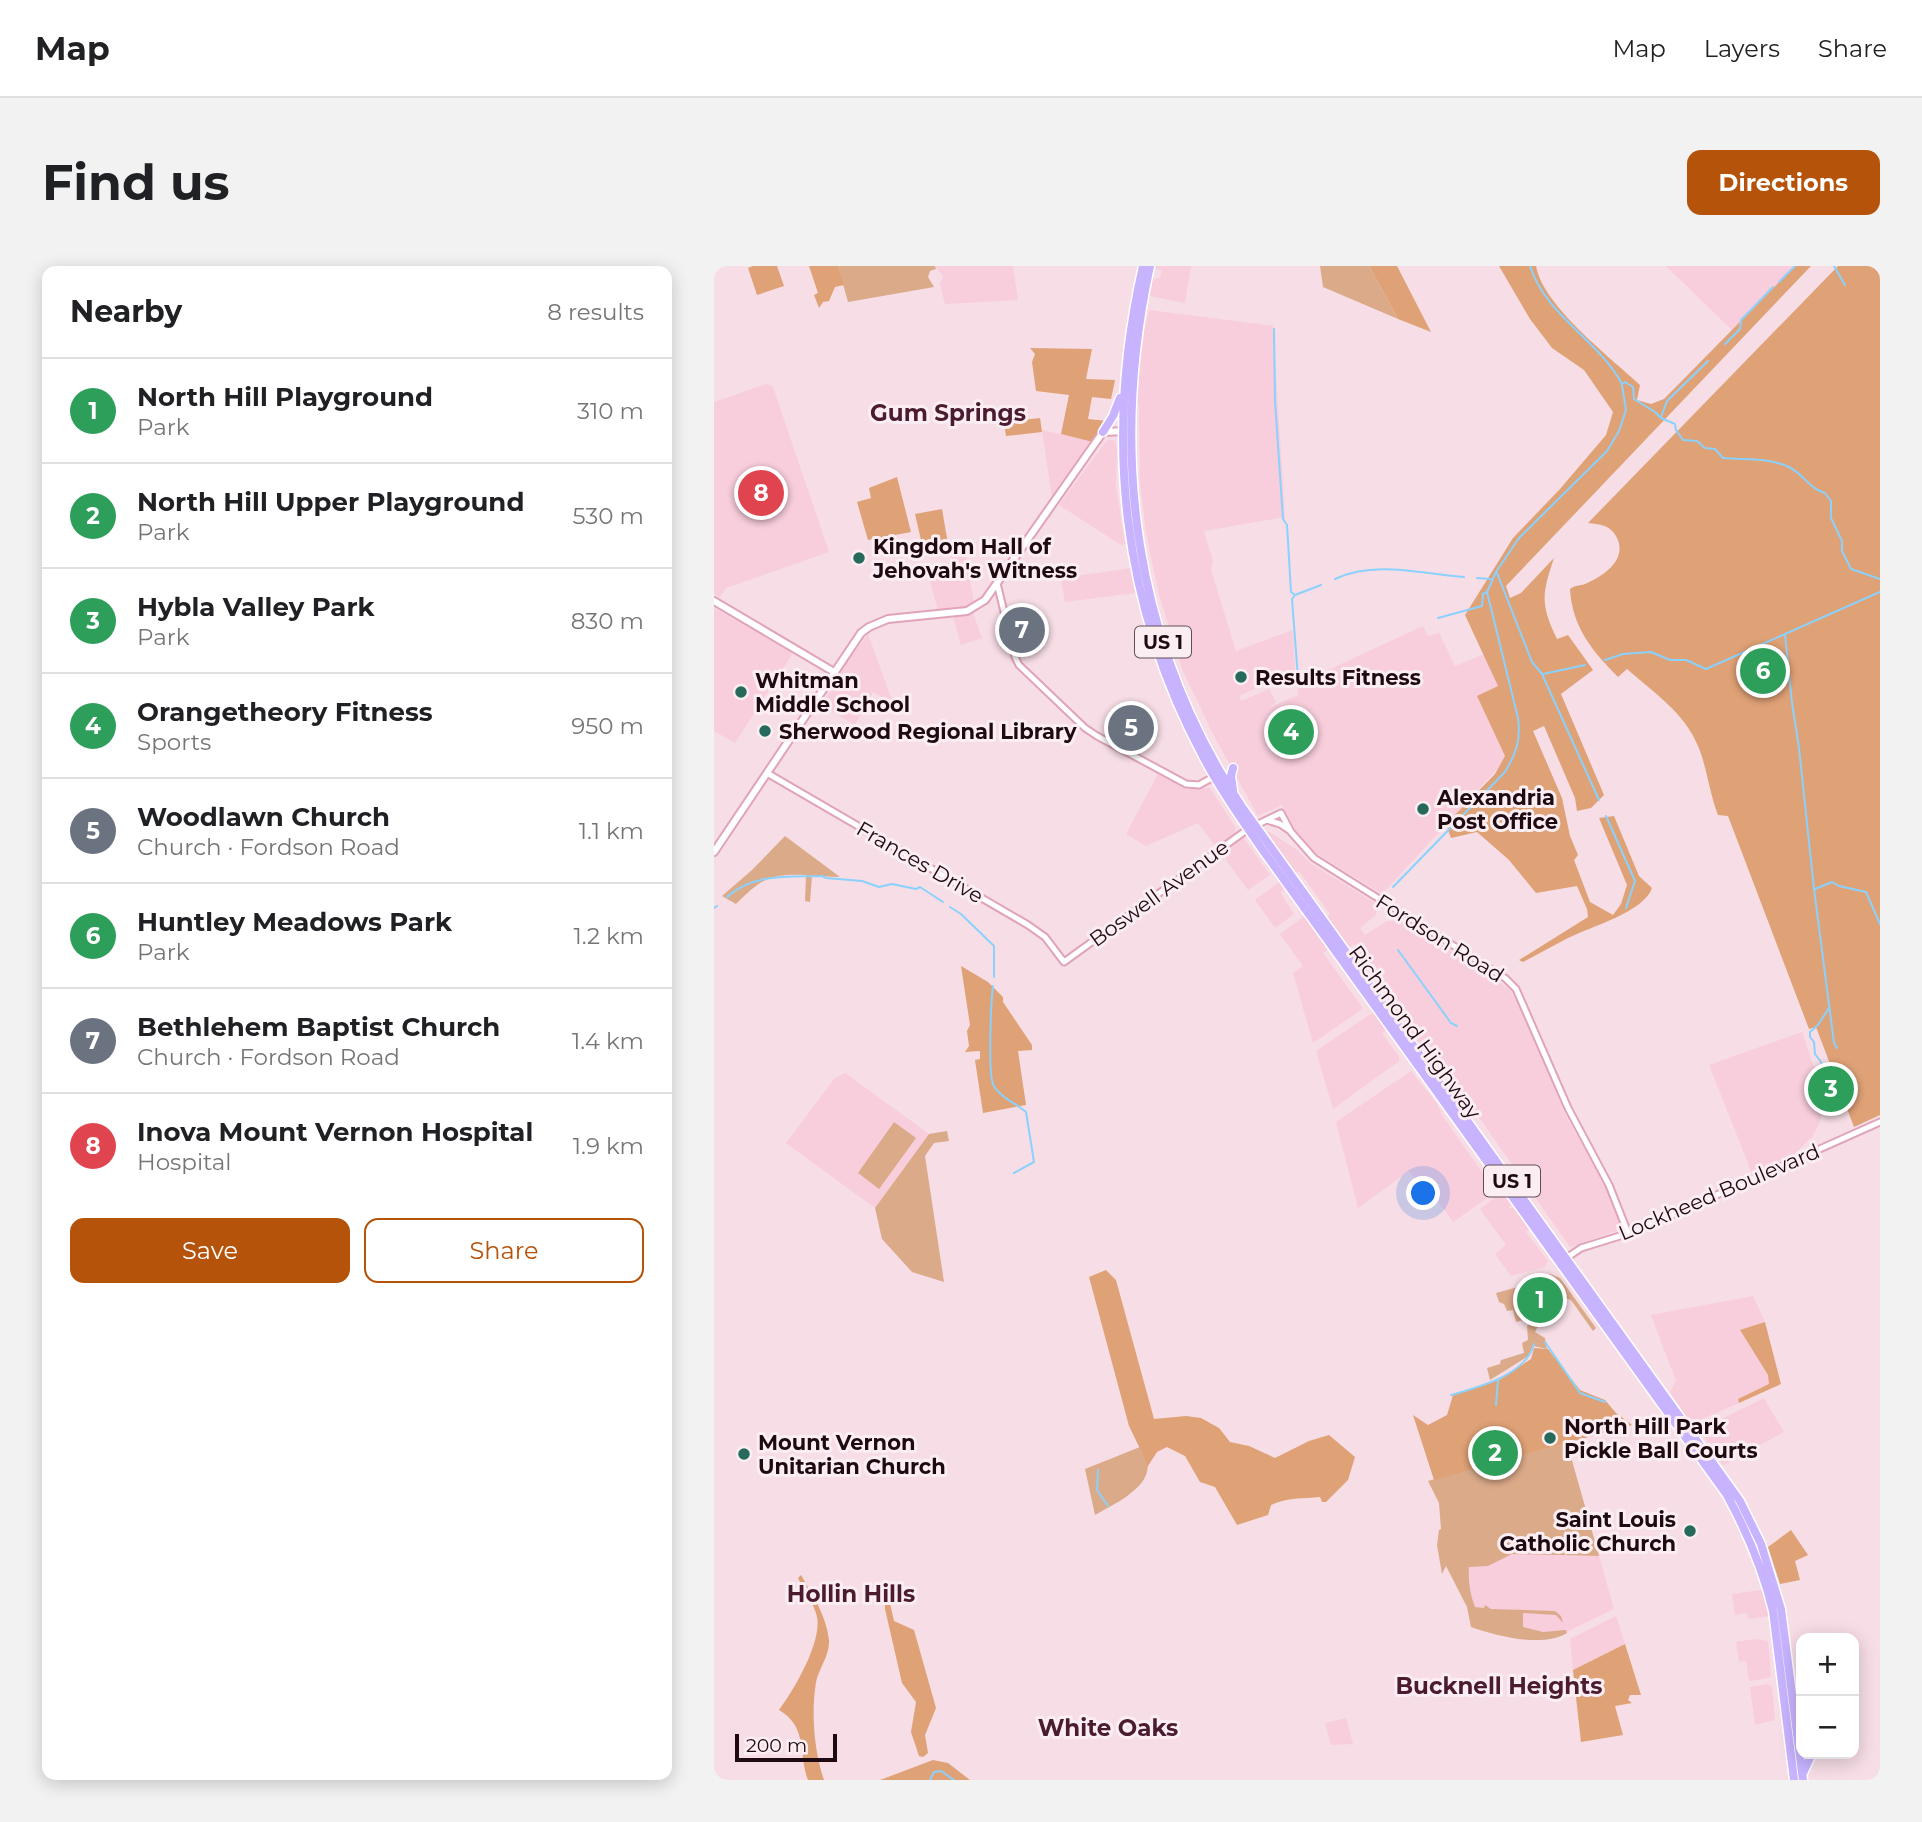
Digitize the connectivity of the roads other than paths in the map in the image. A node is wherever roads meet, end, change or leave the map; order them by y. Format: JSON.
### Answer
{"nodes":[{"id":1,"x":1143,"y":266,"type":"edge"},
{"id":2,"x":1150,"y":266,"type":"edge"},
{"id":3,"x":1123,"y":385,"type":"junction"},
{"id":4,"x":1126,"y":432,"type":"junction"},
{"id":5,"x":1101,"y":436,"type":"junction"},
{"id":6,"x":997,"y":583,"type":"junction"},
{"id":7,"x":714,"y":601,"type":"edge"},
{"id":8,"x":845,"y":654,"type":"junction"},
{"id":9,"x":817,"y":662,"type":"junction"},
{"id":10,"x":834,"y":672,"type":"junction"},
{"id":11,"x":825,"y":686,"type":"junction"},
{"id":12,"x":1233,"y":768,"type":"dead end"},
{"id":13,"x":767,"y":773,"type":"junction"},
{"id":14,"x":1217,"y":774,"type":"junction"},
{"id":15,"x":1235,"y":796,"type":"junction"},
{"id":16,"x":1263,"y":820,"type":"junction"},
{"id":17,"x":1251,"y":827,"type":"junction"},
{"id":18,"x":1291,"y":832,"type":"junction"},
{"id":19,"x":714,"y":852,"type":"edge"},
{"id":20,"x":1064,"y":962,"type":"joint"},
{"id":21,"x":1880,"y":1122,"type":"edge"},
{"id":22,"x":1628,"y":1233,"type":"junction"},
{"id":23,"x":1563,"y":1260,"type":"junction"},
{"id":24,"x":1810,"y":1759,"type":"edge"},
{"id":25,"x":1800,"y":1779,"type":"edge"}],
"edges":[{"from":1,"to":3,"type":"highway","name":"Richmond Highway","number":"US 1"},
{"from":2,"to":4,"type":"highway","name":"Richmond Highway","number":"US 1"},
{"from":3,"to":4,"type":"highway","name":"Richmond Highway","number":"US 1"},
{"from":3,"to":5,"type":"highway"},
{"from":4,"to":5,"type":"main road"},
{"from":4,"to":14,"type":"highway","name":"Richmond Highway","number":"US 1"},
{"from":5,"to":6,"type":"main road"},
{"from":6,"to":8,"type":"main road"},
{"from":6,"to":14,"type":"street"},
{"from":7,"to":9,"type":"main road"},
{"from":8,"to":9,"type":"main road"},
{"from":8,"to":10,"type":"main road"},
{"from":9,"to":10,"type":"main road"},
{"from":9,"to":11,"type":"main road"},
{"from":10,"to":11,"type":"main road"},
{"from":11,"to":13,"type":"main road"},
{"from":12,"to":15,"type":"highway"},
{"from":13,"to":19,"type":"main road"},
{"from":13,"to":20,"type":"street","name":"Frances Drive"},
{"from":14,"to":15,"type":"highway","name":"Richmond Highway","number":"US 1"},
{"from":14,"to":17,"type":"highway","name":"Richmond Highway","number":"US 1"},
{"from":15,"to":17,"type":"highway","name":"Richmond Highway","number":"US 1"},
{"from":16,"to":17,"type":"street"},
{"from":16,"to":18,"type":"street"},
{"from":16,"to":18,"type":"street","name":"Fordson Road"},
{"from":17,"to":20,"type":"street","name":"Boswell Avenue"},
{"from":17,"to":23,"type":"highway","name":"Richmond Highway","number":"US 1"},
{"from":18,"to":22,"type":"street","name":"Fordson Road"},
{"from":21,"to":22,"type":"street","name":"Lockheed Boulevard"},
{"from":22,"to":23,"type":"street","name":"Lockheed Boulevard"},
{"from":23,"to":25,"type":"highway","name":"Richmond Highway","number":"US 1"},
{"from":24,"to":25,"type":"highway"}]}
